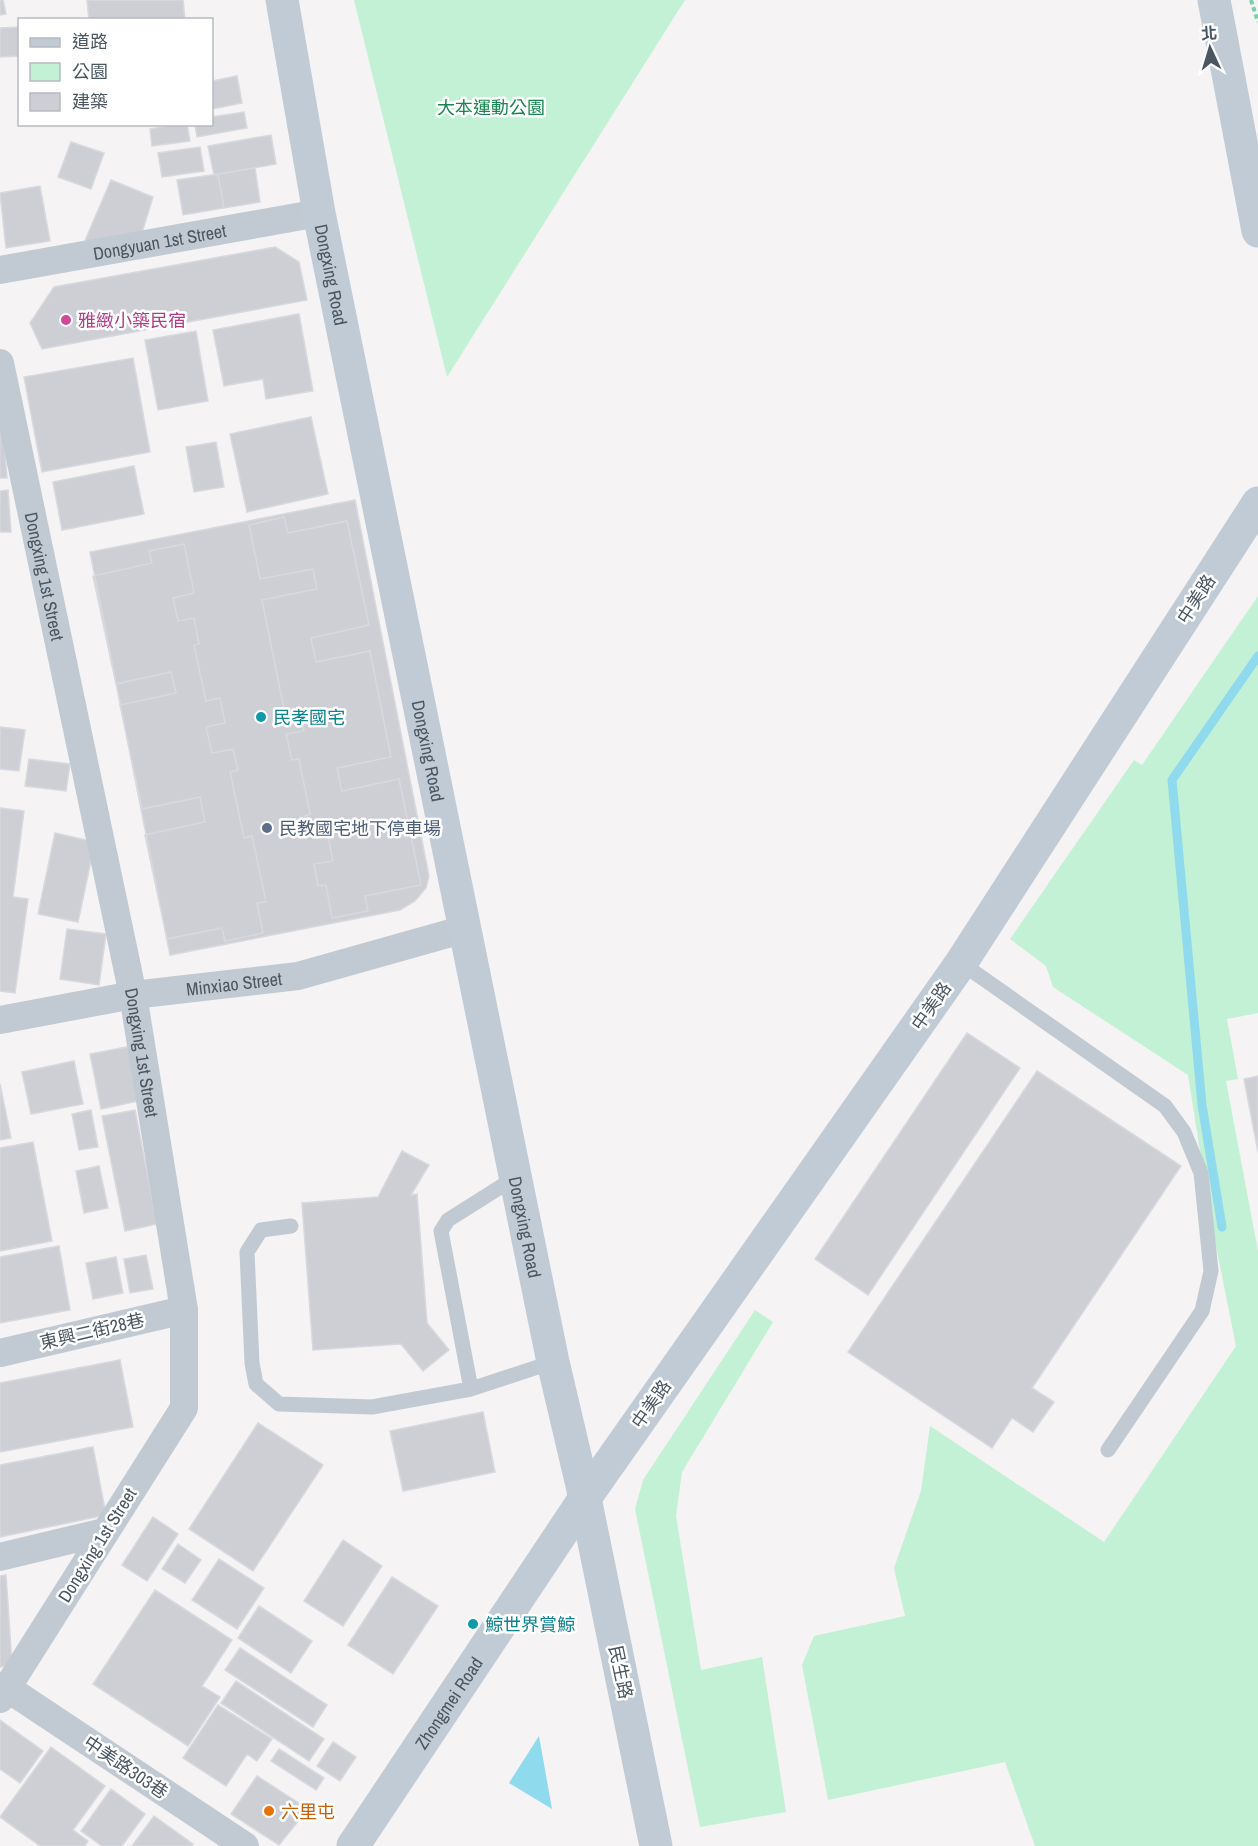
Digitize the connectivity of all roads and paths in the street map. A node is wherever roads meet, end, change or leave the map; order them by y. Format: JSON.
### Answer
{"nodes":[{"id":1,"x":282,"y":0,"type":"edge"},
{"id":2,"x":1214,"y":0,"type":"edge"},
{"id":3,"x":1251,"y":0,"type":"edge"},
{"id":4,"x":1258,"y":22,"type":"edge"},
{"id":5,"x":320,"y":213,"type":"junction"},
{"id":6,"x":1258,"y":231,"type":"edge"},
{"id":7,"x":0,"y":270,"type":"edge"},
{"id":8,"x":0,"y":363,"type":"edge"},
{"id":9,"x":1258,"y":503,"type":"edge"},
{"id":10,"x":465,"y":928,"type":"junction"},
{"id":11,"x":961,"y":963,"type":"junction"},
{"id":12,"x":133,"y":995,"type":"junction"},
{"id":13,"x":0,"y":1020,"type":"edge"},
{"id":14,"x":516,"y":1177,"type":"junction"},
{"id":15,"x":291,"y":1226,"type":"dead end"},
{"id":16,"x":184,"y":1310,"type":"junction"},
{"id":17,"x":0,"y":1353,"type":"edge"},
{"id":18,"x":553,"y":1362,"type":"junction"},
{"id":19,"x":471,"y":1389,"type":"junction"},
{"id":20,"x":1108,"y":1450,"type":"dead end"},
{"id":21,"x":585,"y":1498,"type":"junction"},
{"id":22,"x":104,"y":1532,"type":"junction"},
{"id":23,"x":0,"y":1557,"type":"edge"},
{"id":24,"x":2,"y":1692,"type":"edge"},
{"id":25,"x":245,"y":1846,"type":"edge"},
{"id":26,"x":353,"y":1846,"type":"edge"},
{"id":27,"x":656,"y":1846,"type":"edge"}],
"edges":[{"from":1,"to":5,"type":"street","name":"Dongxing Road"},
{"from":2,"to":6,"type":"street"},
{"from":3,"to":4,"type":"path"},
{"from":5,"to":7,"type":"street","name":"Dongyuan 1st Street"},
{"from":5,"to":10,"type":"street","name":"Dongxing Road"},
{"from":8,"to":12,"type":"street","name":"Dongxing 1st Street"},
{"from":9,"to":11,"type":"street","name":"中美路"},
{"from":10,"to":12,"type":"street","name":"Minxiao Street"},
{"from":10,"to":14,"type":"street","name":"Dongxing Road"},
{"from":11,"to":20,"type":"lane"},
{"from":11,"to":21,"type":"street","name":"中美路"},
{"from":12,"to":13,"type":"street","name":"Minxiao Street"},
{"from":12,"to":16,"type":"street","name":"Dongxing 1st Street"},
{"from":14,"to":18,"type":"street","name":"Dongxing Road"},
{"from":14,"to":19,"type":"lane"},
{"from":15,"to":19,"type":"lane"},
{"from":16,"to":17,"type":"street","name":"東興二街28巷"},
{"from":16,"to":22,"type":"street","name":"Dongxing 1st Street"},
{"from":18,"to":19,"type":"lane"},
{"from":18,"to":21,"type":"street","name":"Dongxing Road"},
{"from":21,"to":26,"type":"street","name":"Zhongmei Road"},
{"from":21,"to":27,"type":"street","name":"民生路"},
{"from":22,"to":23,"type":"street"},
{"from":22,"to":24,"type":"street","name":"Dongxing 1st Street"},
{"from":24,"to":25,"type":"street","name":"中美路303巷"}]}
